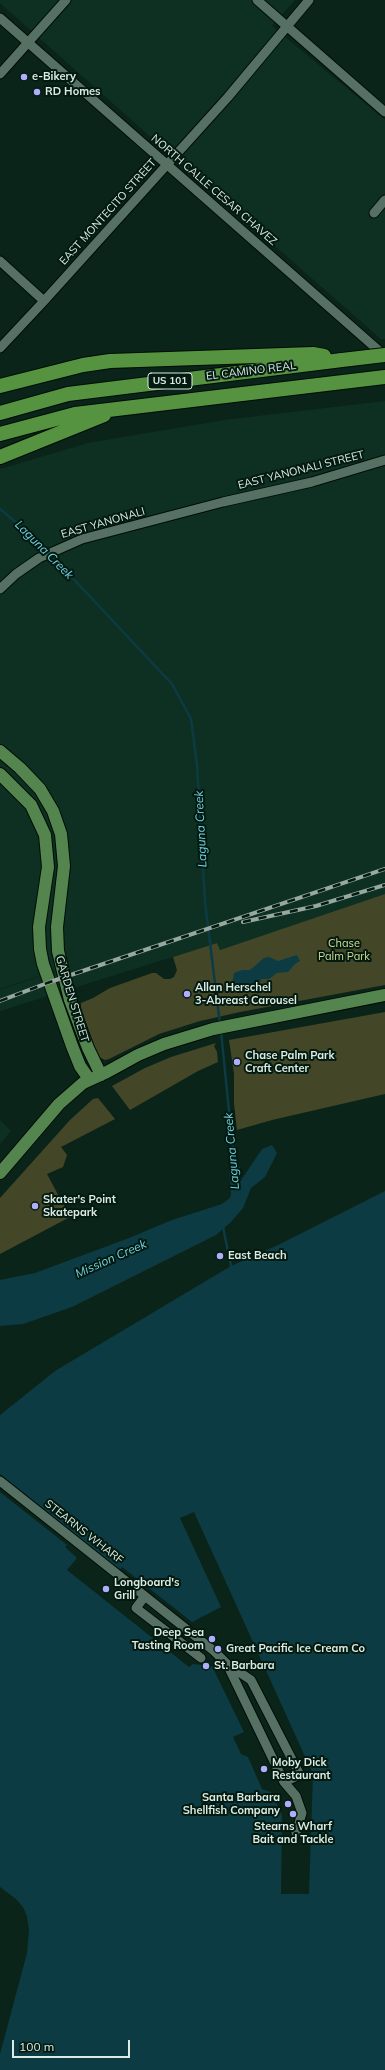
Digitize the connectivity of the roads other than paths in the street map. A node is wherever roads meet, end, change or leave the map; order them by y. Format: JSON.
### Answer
{"nodes":[{"id":1,"x":66,"y":0,"type":"edge"},
{"id":2,"x":257,"y":0,"type":"edge"},
{"id":3,"x":309,"y":0,"type":"edge"},
{"id":4,"x":0,"y":18,"type":"edge"},
{"id":5,"x":286,"y":26,"type":"junction"},
{"id":6,"x":26,"y":42,"type":"junction"},
{"id":7,"x":0,"y":74,"type":"edge"},
{"id":8,"x":385,"y":112,"type":"edge"},
{"id":9,"x":166,"y":165,"type":"junction"},
{"id":10,"x":385,"y":200,"type":"edge"},
{"id":11,"x":374,"y":213,"type":"dead end"},
{"id":12,"x":0,"y":261,"type":"edge"},
{"id":13,"x":44,"y":301,"type":"junction"},
{"id":14,"x":0,"y":348,"type":"edge"},
{"id":15,"x":385,"y":356,"type":"edge"},
{"id":16,"x":342,"y":360,"type":"junction"},
{"id":17,"x":385,"y":377,"type":"edge"},
{"id":18,"x":0,"y":386,"type":"edge"},
{"id":19,"x":127,"y":406,"type":"junction"},
{"id":20,"x":0,"y":413,"type":"edge"},
{"id":21,"x":0,"y":434,"type":"edge"},
{"id":22,"x":0,"y":457,"type":"edge"},
{"id":23,"x":385,"y":460,"type":"edge"},
{"id":24,"x":223,"y":502,"type":"joint"},
{"id":25,"x":0,"y":588,"type":"edge"},
{"id":26,"x":0,"y":751,"type":"edge"},
{"id":27,"x":0,"y":774,"type":"edge"},
{"id":28,"x":385,"y":995,"type":"edge"},
{"id":29,"x":101,"y":1075,"type":"junction"},
{"id":30,"x":89,"y":1079,"type":"junction"},
{"id":31,"x":0,"y":1173,"type":"edge"},
{"id":32,"x":0,"y":1481,"type":"edge"},
{"id":33,"x":145,"y":1596,"type":"junction"},
{"id":34,"x":201,"y":1658,"type":"dead end"},
{"id":35,"x":227,"y":1664,"type":"junction"},
{"id":36,"x":284,"y":1782,"type":"junction"},
{"id":37,"x":296,"y":1833,"type":"dead end"}],
"edges":[{"from":1,"to":6,"type":"street"},
{"from":2,"to":5,"type":"street"},
{"from":3,"to":5,"type":"street","name":"EAST MONTECITO STREET"},
{"from":4,"to":6,"type":"street","name":"NORTH CALLE CESAR CHAVEZ"},
{"from":5,"to":8,"type":"street"},
{"from":5,"to":9,"type":"street","name":"EAST MONTECITO STREET"},
{"from":6,"to":7,"type":"street"},
{"from":6,"to":9,"type":"street","name":"NORTH CALLE CESAR CHAVEZ"},
{"from":9,"to":13,"type":"street","name":"EAST MONTECITO STREET"},
{"from":9,"to":15,"type":"street","name":"NORTH CALLE CESAR CHAVEZ"},
{"from":10,"to":11,"type":"street"},
{"from":12,"to":13,"type":"street"},
{"from":13,"to":14,"type":"street","name":"EAST MONTECITO STREET"},
{"from":15,"to":16,"type":"highway","name":"EL CAMINO REAL","number":"US 101","bridge":true},
{"from":16,"to":18,"type":"highway"},
{"from":16,"to":20,"type":"highway","name":"EL CAMINO REAL","number":"US 101"},
{"from":17,"to":19,"type":"highway","name":"EL CAMINO REAL","number":"US 101"},
{"from":19,"to":21,"type":"highway","name":"EL CAMINO REAL","number":"US 101"},
{"from":19,"to":22,"type":"highway"},
{"from":23,"to":24,"type":"street","name":"EAST YANONALI STREET"},
{"from":24,"to":25,"type":"street","name":"EAST YANONALI"},
{"from":26,"to":29,"type":"main road","name":"GARDEN STREET"},
{"from":27,"to":30,"type":"main road","name":"GARDEN STREET"},
{"from":28,"to":29,"type":"main road"},
{"from":29,"to":30,"type":"main road"},
{"from":30,"to":31,"type":"main road"},
{"from":32,"to":33,"type":"street","name":"STEARNS WHARF"},
{"from":33,"to":34,"type":"street"},
{"from":33,"to":35,"type":"street","name":"STEARNS WHARF"},
{"from":35,"to":36,"type":"street","name":"STEARNS WHARF"},
{"from":35,"to":36,"type":"street","name":"STEARNS WHARF"},
{"from":36,"to":37,"type":"street","name":"STEARNS WHARF"}]}
